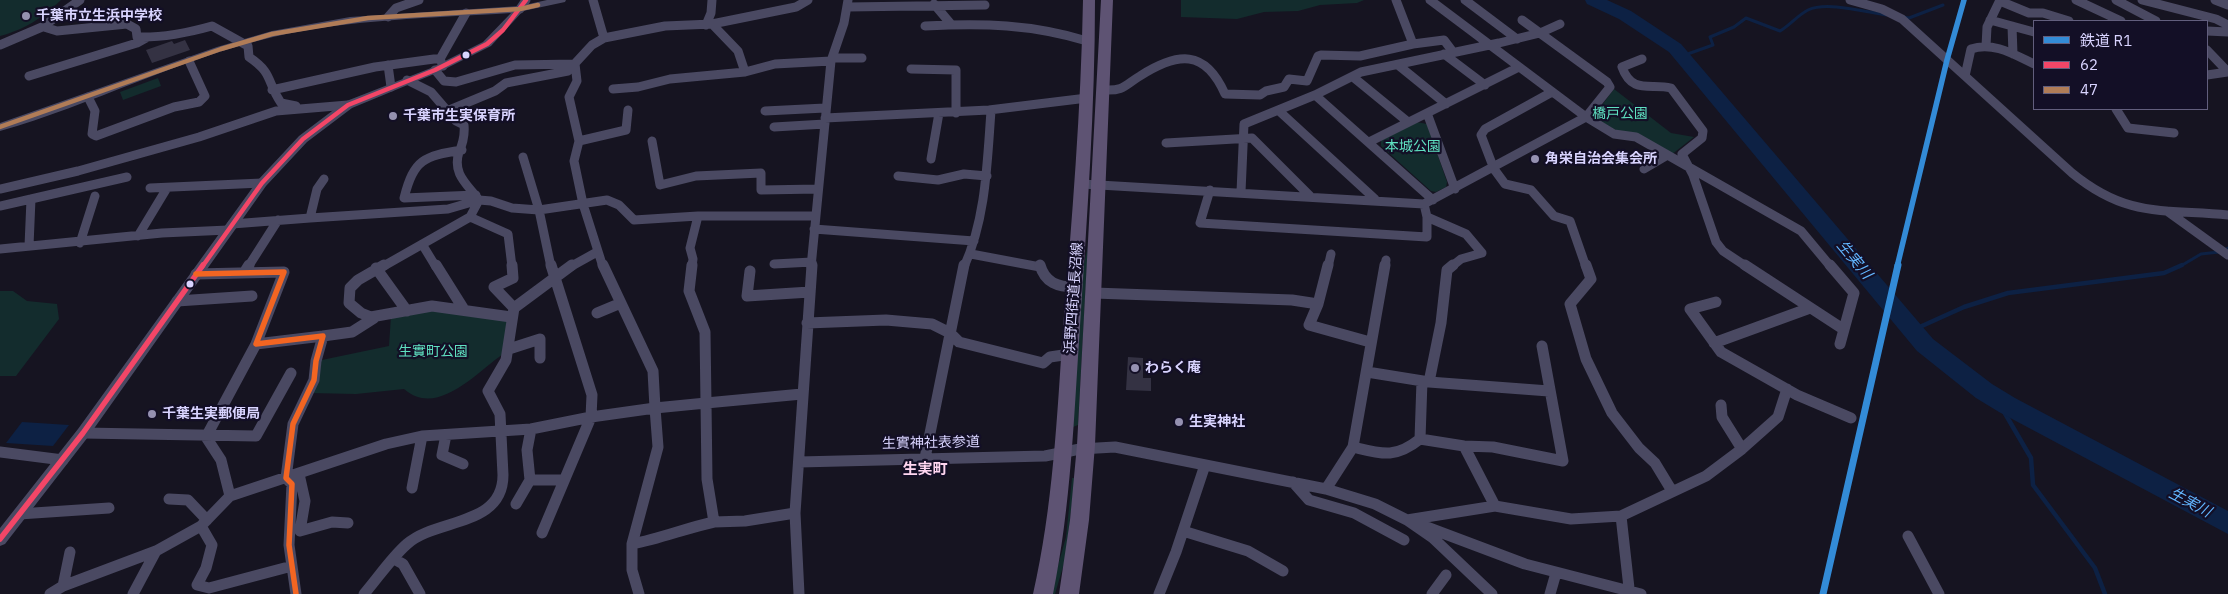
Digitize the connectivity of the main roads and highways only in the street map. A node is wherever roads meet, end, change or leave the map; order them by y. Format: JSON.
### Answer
{"nodes":[{"id":1,"x":1089,"y":0,"type":"edge"},
{"id":2,"x":1107,"y":0,"type":"edge"},
{"id":3,"x":1043,"y":594,"type":"edge"},
{"id":4,"x":1069,"y":594,"type":"edge"}],
"edges":[{"from":1,"to":3,"type":"main road","name":"浜野四街道長沼線"},
{"from":2,"to":4,"type":"main road","name":"浜野四街道長沼線"}]}
